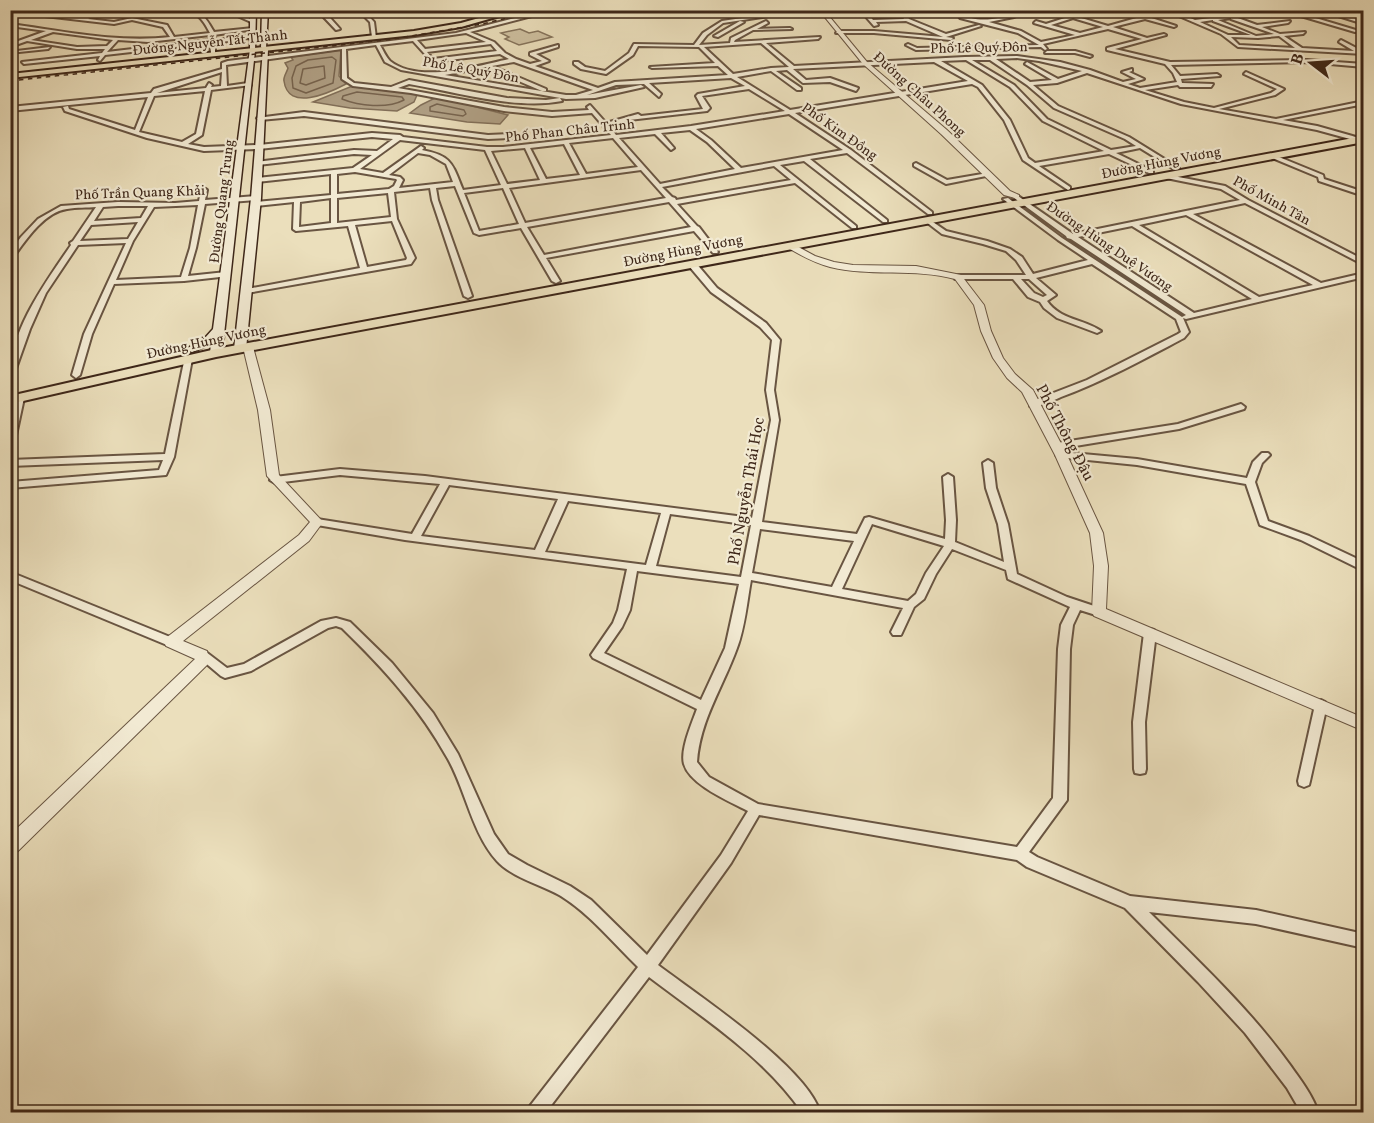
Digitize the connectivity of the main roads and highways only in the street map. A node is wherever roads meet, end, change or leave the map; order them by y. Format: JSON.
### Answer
{"nodes":[{"id":1,"x":253,"y":10,"type":"edge"},
{"id":2,"x":507,"y":10,"type":"edge"},
{"id":3,"x":518,"y":10,"type":"edge"},
{"id":4,"x":265,"y":13,"type":"edge"},
{"id":5,"x":266,"y":32,"type":"junction"},
{"id":6,"x":253,"y":33,"type":"junction"},
{"id":7,"x":375,"y":38,"type":"junction"},
{"id":8,"x":265,"y":52,"type":"junction"},
{"id":9,"x":252,"y":53,"type":"junction"},
{"id":10,"x":140,"y":62,"type":"junction"},
{"id":11,"x":10,"y":75,"type":"edge"},
{"id":12,"x":1360,"y":137,"type":"edge"},
{"id":13,"x":1013,"y":199,"type":"junction"},
{"id":14,"x":929,"y":217,"type":"junction"},
{"id":15,"x":638,"y":270,"type":"junction"},
{"id":16,"x":218,"y":331,"type":"junction"},
{"id":17,"x":243,"y":345,"type":"junction"},
{"id":18,"x":216,"y":349,"type":"junction"},
{"id":19,"x":190,"y":354,"type":"junction"},
{"id":20,"x":10,"y":390,"type":"edge"},
{"id":21,"x":15,"y":399,"type":"edge"}],
"edges":[{"from":1,"to":6,"type":"main road","name":"Đường Quang Trung"},
{"from":2,"to":7,"type":"main road","name":"Đường Nguyễn Tất Thành"},
{"from":3,"to":7,"type":"main road","name":"Đường Nguyễn Tất Thành"},
{"from":4,"to":5,"type":"main road","name":"Đường Quang Trung"},
{"from":5,"to":6,"type":"main road"},
{"from":5,"to":8,"type":"main road","name":"Đường Quang Trung"},
{"from":6,"to":9,"type":"main road","name":"Đường Quang Trung"},
{"from":7,"to":8,"type":"main road","name":"Đường Nguyễn Tất Thành"},
{"from":8,"to":9,"type":"main road","name":"Đường Nguyễn Tất Thành"},
{"from":8,"to":17,"type":"main road","name":"Đường Quang Trung"},
{"from":9,"to":10,"type":"main road","name":"Đường Nguyễn Tất Thành"},
{"from":9,"to":10,"type":"main road","name":"Đường Nguyễn Tất Thành"},
{"from":9,"to":16,"type":"main road","name":"Đường Quang Trung"},
{"from":10,"to":11,"type":"main road","name":"Đường Nguyễn Tất Thành"},
{"from":12,"to":13,"type":"main road","name":"Đường Hùng Vương"},
{"from":12,"to":13,"type":"main road","name":"Đường Hùng Vương"},
{"from":13,"to":14,"type":"main road","name":"Đường Hùng Vương"},
{"from":14,"to":15,"type":"main road","name":"Đường Hùng Vương"},
{"from":14,"to":15,"type":"main road","name":"Đường Hùng Vương"},
{"from":15,"to":17,"type":"main road","name":"Đường Hùng Vương"},
{"from":15,"to":17,"type":"main road","name":"Đường Hùng Vương"},
{"from":16,"to":18,"type":"main road","name":"Đường Quang Trung"},
{"from":16,"to":19,"type":"main road"},
{"from":17,"to":18,"type":"main road","name":"Đường Hùng Vương"},
{"from":18,"to":19,"type":"main road","name":"Đường Hùng Vương"},
{"from":19,"to":20,"type":"main road","name":"Đường Hùng Vương"},
{"from":19,"to":21,"type":"main road","name":"Đường Hùng Vương"}]}
